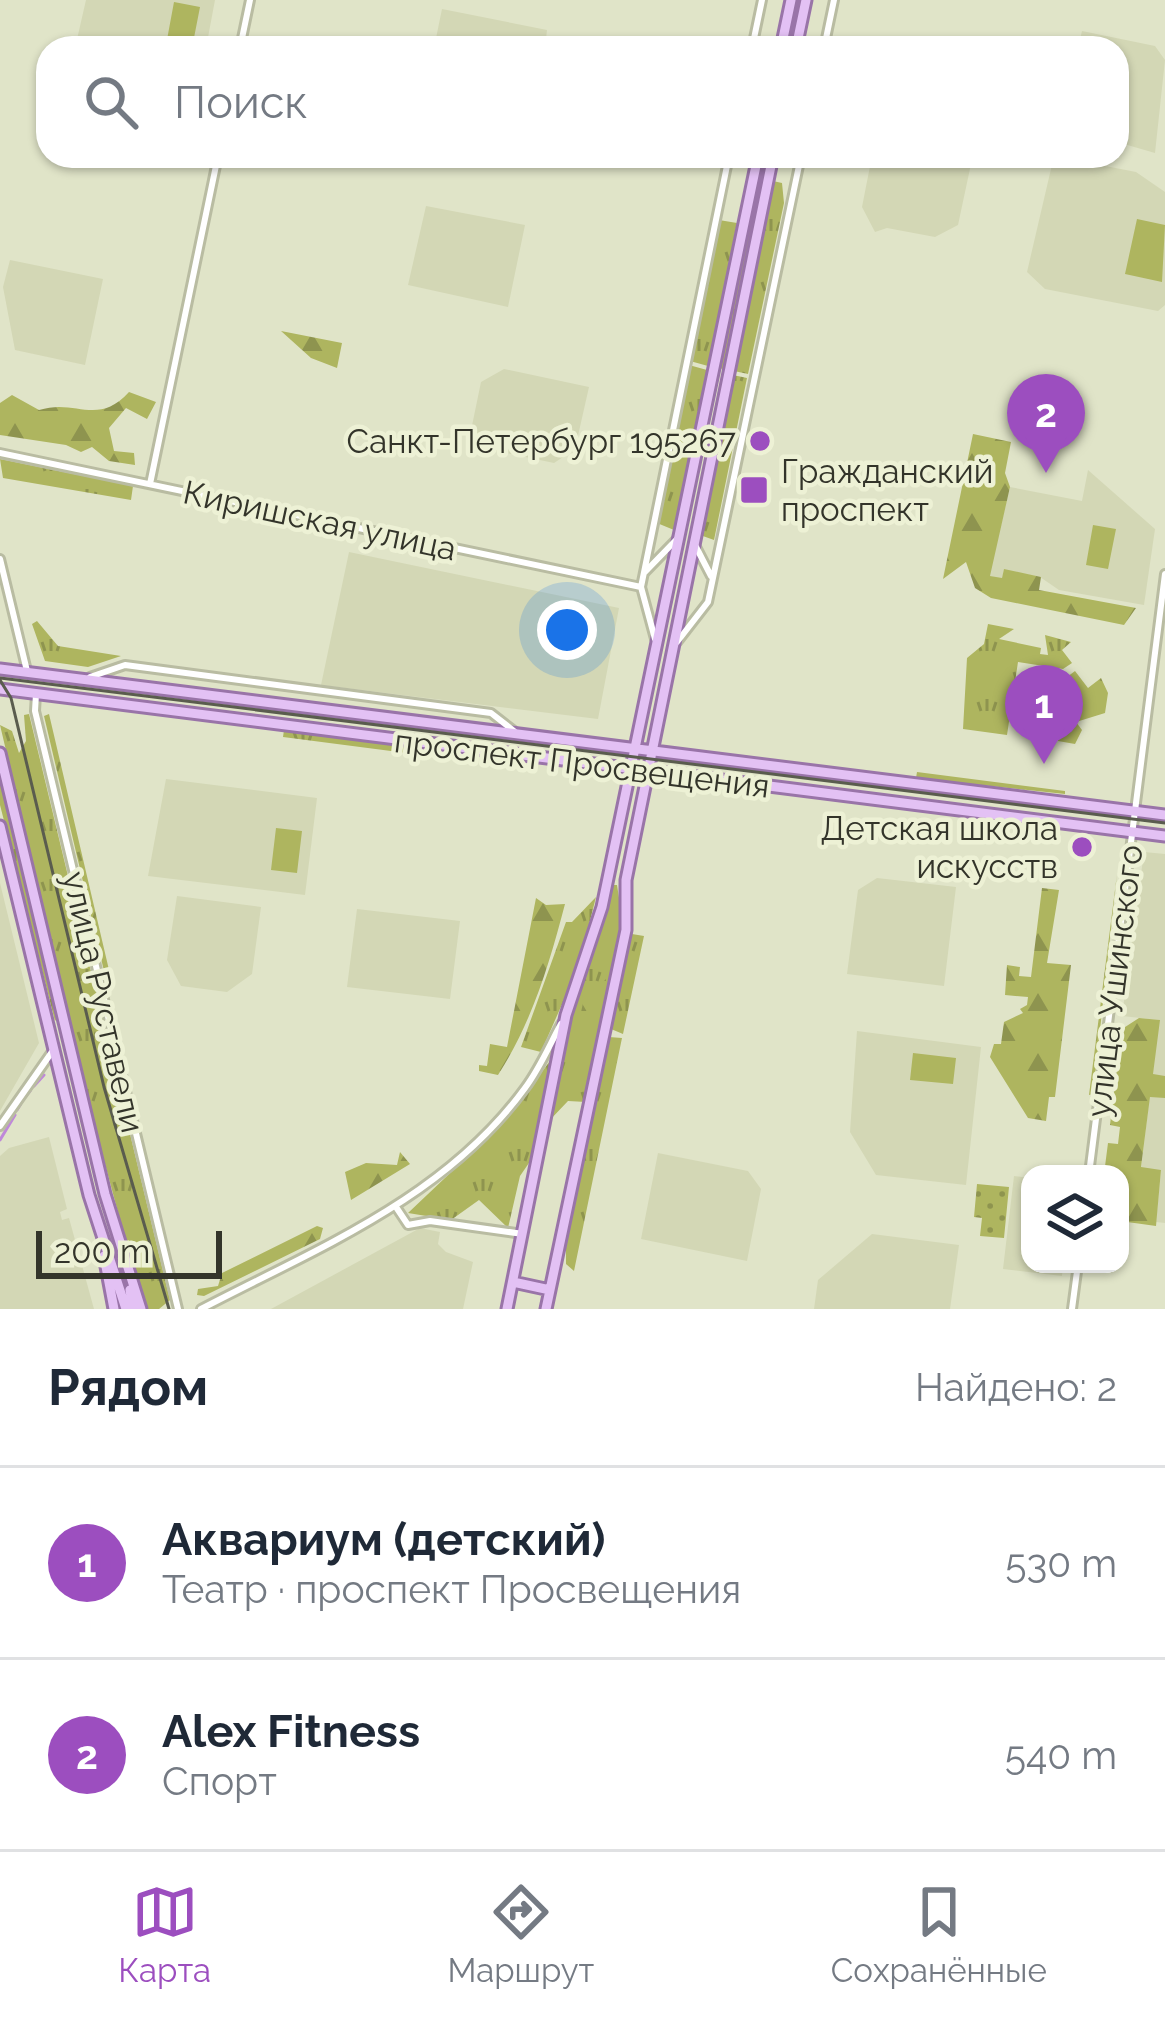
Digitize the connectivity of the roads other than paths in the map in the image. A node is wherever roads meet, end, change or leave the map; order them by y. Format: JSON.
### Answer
{"nodes":[{"id":1,"x":250,"y":0,"type":"edge"},
{"id":2,"x":762,"y":0,"type":"edge"},
{"id":3,"x":791,"y":0,"type":"edge"},
{"id":4,"x":806,"y":0,"type":"edge"},
{"id":5,"x":834,"y":0,"type":"edge"},
{"id":6,"x":243,"y":36,"type":"edge"},
{"id":7,"x":754,"y":36,"type":"edge"},
{"id":8,"x":784,"y":36,"type":"edge"},
{"id":9,"x":798,"y":36,"type":"edge"},
{"id":10,"x":826,"y":36,"type":"edge"},
{"id":11,"x":216,"y":168,"type":"edge"},
{"id":12,"x":727,"y":168,"type":"edge"},
{"id":13,"x":756,"y":168,"type":"edge"},
{"id":14,"x":771,"y":168,"type":"edge"},
{"id":15,"x":799,"y":168,"type":"edge"},
{"id":16,"x":0,"y":453,"type":"edge"},
{"id":17,"x":150,"y":484,"type":"junction"},
{"id":18,"x":679,"y":537,"type":"junction"},
{"id":19,"x":694,"y":542,"type":"junction"},
{"id":20,"x":0,"y":559,"type":"edge"},
{"id":21,"x":644,"y":572,"type":"junction"},
{"id":22,"x":1165,"y":574,"type":"edge"},
{"id":23,"x":712,"y":580,"type":"junction"},
{"id":24,"x":640,"y":587,"type":"junction"},
{"id":25,"x":656,"y":643,"type":"junction"},
{"id":26,"x":674,"y":646,"type":"junction"},
{"id":27,"x":0,"y":669,"type":"edge"},
{"id":28,"x":27,"y":671,"type":"junction"},
{"id":29,"x":86,"y":679,"type":"junction"},
{"id":30,"x":0,"y":689,"type":"edge"},
{"id":31,"x":36,"y":694,"type":"junction"},
{"id":32,"x":516,"y":734,"type":"junction"},
{"id":33,"x":634,"y":749,"type":"junction"},
{"id":34,"x":652,"y":751,"type":"junction"},
{"id":35,"x":1,"y":759,"type":"edge"},
{"id":36,"x":629,"y":769,"type":"junction"},
{"id":37,"x":648,"y":771,"type":"junction"},
{"id":38,"x":1135,"y":811,"type":"junction"},
{"id":39,"x":1165,"y":815,"type":"edge"},
{"id":40,"x":0,"y":826,"type":"edge"},
{"id":41,"x":1132,"y":832,"type":"junction"},
{"id":42,"x":1165,"y":836,"type":"edge"},
{"id":43,"x":607,"y":877,"type":"junction"},
{"id":44,"x":626,"y":880,"type":"junction"},
{"id":45,"x":566,"y":1015,"type":"junction"},
{"id":46,"x":70,"y":1045,"type":"junction"},
{"id":47,"x":54,"y":1048,"type":"junction"},
{"id":48,"x":556,"y":1061,"type":"junction"},
{"id":49,"x":542,"y":1064,"type":"junction"},
{"id":50,"x":0,"y":1126,"type":"edge"},
{"id":51,"x":1090,"y":1165,"type":"edge"},
{"id":52,"x":396,"y":1207,"type":"junction"},
{"id":53,"x":523,"y":1234,"type":"junction"},
{"id":54,"x":104,"y":1250,"type":"junction"},
{"id":55,"x":1077,"y":1273,"type":"edge"},
{"id":56,"x":512,"y":1282,"type":"junction"},
{"id":57,"x":550,"y":1290,"type":"junction"},
{"id":58,"x":114,"y":1309,"type":"edge"},
{"id":59,"x":133,"y":1309,"type":"edge"},
{"id":60,"x":178,"y":1309,"type":"edge"},
{"id":61,"x":201,"y":1309,"type":"edge"},
{"id":62,"x":507,"y":1309,"type":"edge"},
{"id":63,"x":546,"y":1309,"type":"edge"},
{"id":64,"x":1072,"y":1309,"type":"edge"}],
"edges":[{"from":1,"to":6,"type":"street"},
{"from":2,"to":7,"type":"street"},
{"from":3,"to":8,"type":"main road"},
{"from":4,"to":9,"type":"main road"},
{"from":5,"to":10,"type":"street"},
{"from":11,"to":17,"type":"street"},
{"from":12,"to":21,"type":"street"},
{"from":13,"to":18,"type":"main road"},
{"from":14,"to":19,"type":"main road"},
{"from":15,"to":23,"type":"street"},
{"from":16,"to":17,"type":"street","name":"Киришская улица"},
{"from":17,"to":24,"type":"street","name":"Киришская улица"},
{"from":18,"to":21,"type":"street"},
{"from":18,"to":25,"type":"main road"},
{"from":19,"to":23,"type":"street"},
{"from":19,"to":26,"type":"main road"},
{"from":20,"to":28,"type":"street"},
{"from":21,"to":24,"type":"street"},
{"from":22,"to":38,"type":"street","name":"улица Ушинского"},
{"from":23,"to":26,"type":"street"},
{"from":24,"to":25,"type":"street"},
{"from":25,"to":33,"type":"main road"},
{"from":26,"to":34,"type":"main road"},
{"from":27,"to":28,"type":"main road","name":"проспект Просвещения"},
{"from":28,"to":29,"type":"main road","name":"проспект Просвещения"},
{"from":29,"to":32,"type":"main road","name":"проспект Просвещения"},
{"from":29,"to":32,"type":"street"},
{"from":30,"to":31,"type":"main road","name":"проспект Просвещения"},
{"from":31,"to":36,"type":"main road","name":"проспект Просвещения"},
{"from":31,"to":60,"type":"street","name":"улица Руставели"},
{"from":32,"to":33,"type":"main road","name":"проспект Просвещения"},
{"from":33,"to":34,"type":"main road","name":"проспект Просвещения"},
{"from":33,"to":36,"type":"main road"},
{"from":34,"to":37,"type":"main road"},
{"from":34,"to":38,"type":"main road","name":"проспект Просвещения"},
{"from":35,"to":46,"type":"main road","name":"улица Руставели"},
{"from":36,"to":37,"type":"main road","name":"проспект Просвещения"},
{"from":36,"to":43,"type":"main road"},
{"from":37,"to":41,"type":"main road","name":"проспект Просвещения"},
{"from":37,"to":44,"type":"main road"},
{"from":38,"to":39,"type":"main road","name":"проспект Просвещения"},
{"from":38,"to":41,"type":"street","name":"улица Ушинского"},
{"from":40,"to":47,"type":"main road","name":"улица Руставели"},
{"from":41,"to":42,"type":"main road","name":"проспект Просвещения"},
{"from":41,"to":51,"type":"street","name":"улица Ушинского"},
{"from":43,"to":44,"type":"main road"},
{"from":43,"to":45,"type":"main road"},
{"from":44,"to":57,"type":"main road"},
{"from":45,"to":48,"type":"main road"},
{"from":45,"to":49,"type":"street"},
{"from":46,"to":47,"type":"main road"},
{"from":46,"to":59,"type":"main road","name":"улица Руставели"},
{"from":47,"to":50,"type":"street"},
{"from":47,"to":54,"type":"main road","name":"улица Руставели"},
{"from":48,"to":49,"type":"street"},
{"from":48,"to":53,"type":"main road"},
{"from":49,"to":52,"type":"street"},
{"from":52,"to":53,"type":"street"},
{"from":52,"to":61,"type":"street"},
{"from":53,"to":56,"type":"main road"},
{"from":54,"to":58,"type":"main road"},
{"from":54,"to":59,"type":"main road","name":"улица Руставели"},
{"from":55,"to":64,"type":"street"},
{"from":56,"to":57,"type":"main road"},
{"from":56,"to":62,"type":"main road"},
{"from":57,"to":63,"type":"main road"}]}
